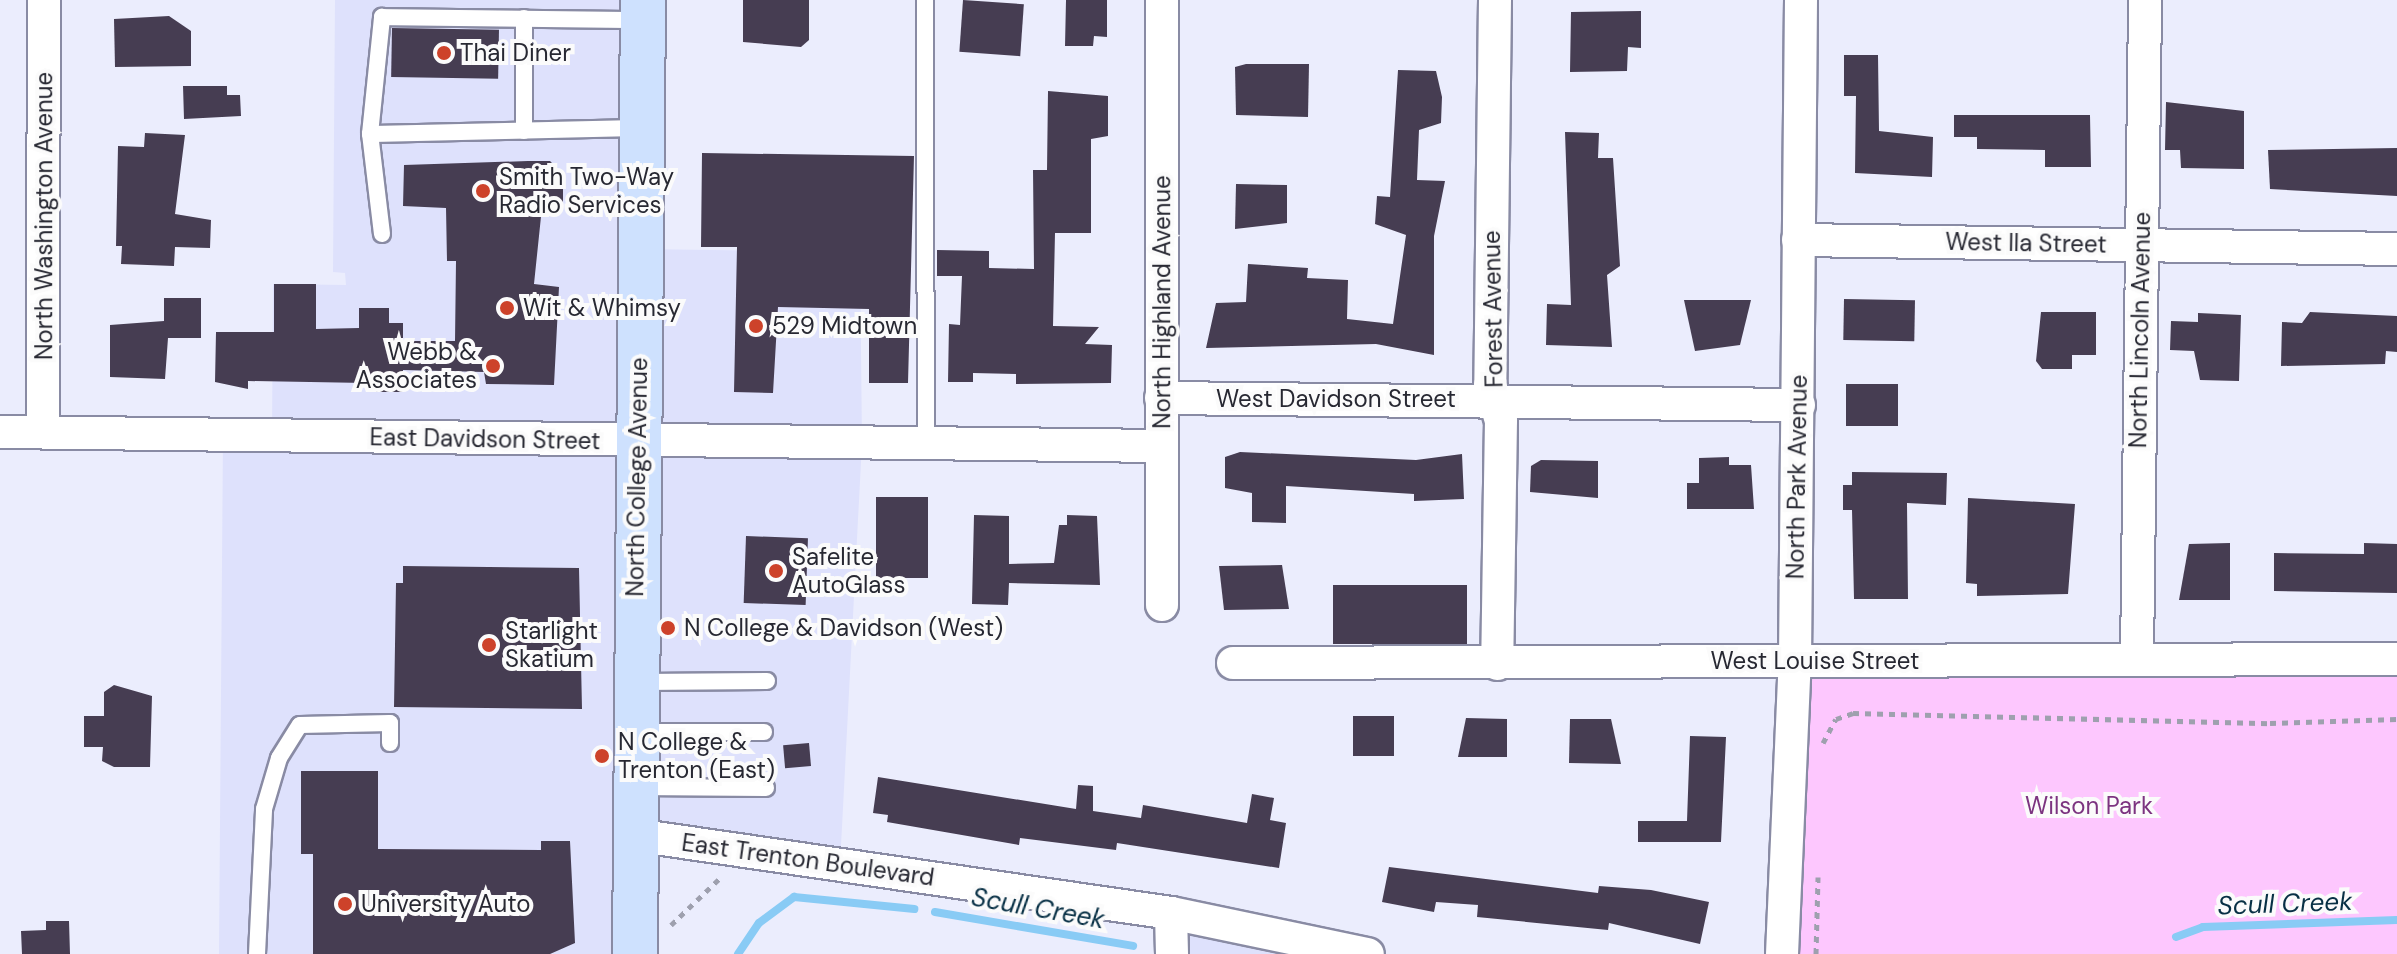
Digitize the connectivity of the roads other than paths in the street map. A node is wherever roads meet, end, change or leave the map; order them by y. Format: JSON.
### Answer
{"nodes":[{"id":1,"x":44,"y":0,"type":"edge"},
{"id":2,"x":925,"y":0,"type":"edge"},
{"id":3,"x":1162,"y":0,"type":"edge"},
{"id":4,"x":1495,"y":0,"type":"edge"},
{"id":5,"x":1801,"y":0,"type":"edge"},
{"id":6,"x":2145,"y":0,"type":"edge"},
{"id":7,"x":642,"y":10,"type":"edge"},
{"id":8,"x":524,"y":18,"type":"junction"},
{"id":9,"x":641,"y":128,"type":"junction"},
{"id":10,"x":524,"y":131,"type":"junction"},
{"id":11,"x":370,"y":134,"type":"junction"},
{"id":12,"x":382,"y":234,"type":"dead end"},
{"id":13,"x":1798,"y":240,"type":"junction"},
{"id":14,"x":2140,"y":245,"type":"junction"},
{"id":15,"x":2397,"y":249,"type":"edge"},
{"id":16,"x":1161,"y":398,"type":"junction"},
{"id":17,"x":1495,"y":401,"type":"junction"},
{"id":18,"x":1799,"y":405,"type":"junction"},
{"id":19,"x":0,"y":432,"type":"edge"},
{"id":20,"x":43,"y":432,"type":"junction"},
{"id":21,"x":638,"y":441,"type":"junction"},
{"id":22,"x":926,"y":444,"type":"junction"},
{"id":23,"x":1161,"y":446,"type":"junction"},
{"id":24,"x":1162,"y":605,"type":"dead end"},
{"id":25,"x":2137,"y":659,"type":"junction"},
{"id":26,"x":2397,"y":659,"type":"edge"},
{"id":27,"x":1795,"y":661,"type":"junction"},
{"id":28,"x":1233,"y":663,"type":"dead end"},
{"id":29,"x":1497,"y":664,"type":"junction"},
{"id":30,"x":767,"y":681,"type":"dead end"},
{"id":31,"x":635,"y":682,"type":"junction"},
{"id":32,"x":636,"y":732,"type":"junction"},
{"id":33,"x":764,"y":732,"type":"dead end"},
{"id":34,"x":390,"y":743,"type":"dead end"},
{"id":35,"x":635,"y":787,"type":"junction"},
{"id":36,"x":766,"y":788,"type":"dead end"},
{"id":37,"x":635,"y":835,"type":"junction"},
{"id":38,"x":1171,"y":913,"type":"junction"},
{"id":39,"x":257,"y":954,"type":"edge"},
{"id":40,"x":635,"y":954,"type":"edge"},
{"id":41,"x":1172,"y":954,"type":"edge"},
{"id":42,"x":1368,"y":954,"type":"edge"},
{"id":43,"x":1782,"y":954,"type":"edge"}],
"edges":[{"from":1,"to":20,"type":"street","name":"North Washington Avenue"},
{"from":2,"to":22,"type":"lane"},
{"from":3,"to":16,"type":"street","name":"North Highland Avenue"},
{"from":4,"to":17,"type":"street","name":"Forest Avenue"},
{"from":5,"to":13,"type":"street","name":"North Park Avenue"},
{"from":6,"to":14,"type":"street","name":"North Lincoln Avenue"},
{"from":7,"to":8,"type":"lane"},
{"from":7,"to":9,"type":"main road","name":"North College Avenue"},
{"from":8,"to":10,"type":"lane"},
{"from":8,"to":11,"type":"lane"},
{"from":9,"to":10,"type":"lane"},
{"from":9,"to":21,"type":"main road","name":"North College Avenue"},
{"from":10,"to":11,"type":"lane"},
{"from":11,"to":12,"type":"lane"},
{"from":13,"to":14,"type":"street","name":"West Ila Street"},
{"from":13,"to":18,"type":"street","name":"North Park Avenue"},
{"from":14,"to":15,"type":"street","name":"West Ila Street"},
{"from":14,"to":25,"type":"street","name":"North Lincoln Avenue"},
{"from":16,"to":17,"type":"street","name":"West Davidson Street"},
{"from":16,"to":23,"type":"street","name":"North Highland Avenue"},
{"from":17,"to":18,"type":"street","name":"West Davidson Street"},
{"from":17,"to":29,"type":"street","name":"Forest Avenue"},
{"from":18,"to":27,"type":"street","name":"North Park Avenue"},
{"from":19,"to":20,"type":"street","name":"East Davidson Street"},
{"from":20,"to":21,"type":"street","name":"East Davidson Street"},
{"from":21,"to":22,"type":"street","name":"East Davidson Street"},
{"from":21,"to":31,"type":"main road","name":"North College Avenue"},
{"from":22,"to":23,"type":"street","name":"East Davidson Street"},
{"from":23,"to":24,"type":"street","name":"North Highland Avenue"},
{"from":25,"to":26,"type":"street","name":"West Louise Street"},
{"from":25,"to":27,"type":"street","name":"West Louise Street"},
{"from":27,"to":29,"type":"street","name":"West Louise Street"},
{"from":27,"to":43,"type":"street","name":"North Park Avenue"},
{"from":28,"to":29,"type":"street","name":"West Louise Street"},
{"from":30,"to":31,"type":"lane"},
{"from":31,"to":32,"type":"main road","name":"North College Avenue"},
{"from":32,"to":33,"type":"lane"},
{"from":32,"to":35,"type":"main road","name":"North College Avenue"},
{"from":34,"to":39,"type":"lane"},
{"from":35,"to":36,"type":"lane"},
{"from":35,"to":37,"type":"main road","name":"North College Avenue"},
{"from":37,"to":38,"type":"street","name":"East Trenton Boulevard"},
{"from":37,"to":40,"type":"main road","name":"North College Avenue"},
{"from":38,"to":41,"type":"street"},
{"from":38,"to":42,"type":"street","name":"East Trenton Boulevard"}]}
